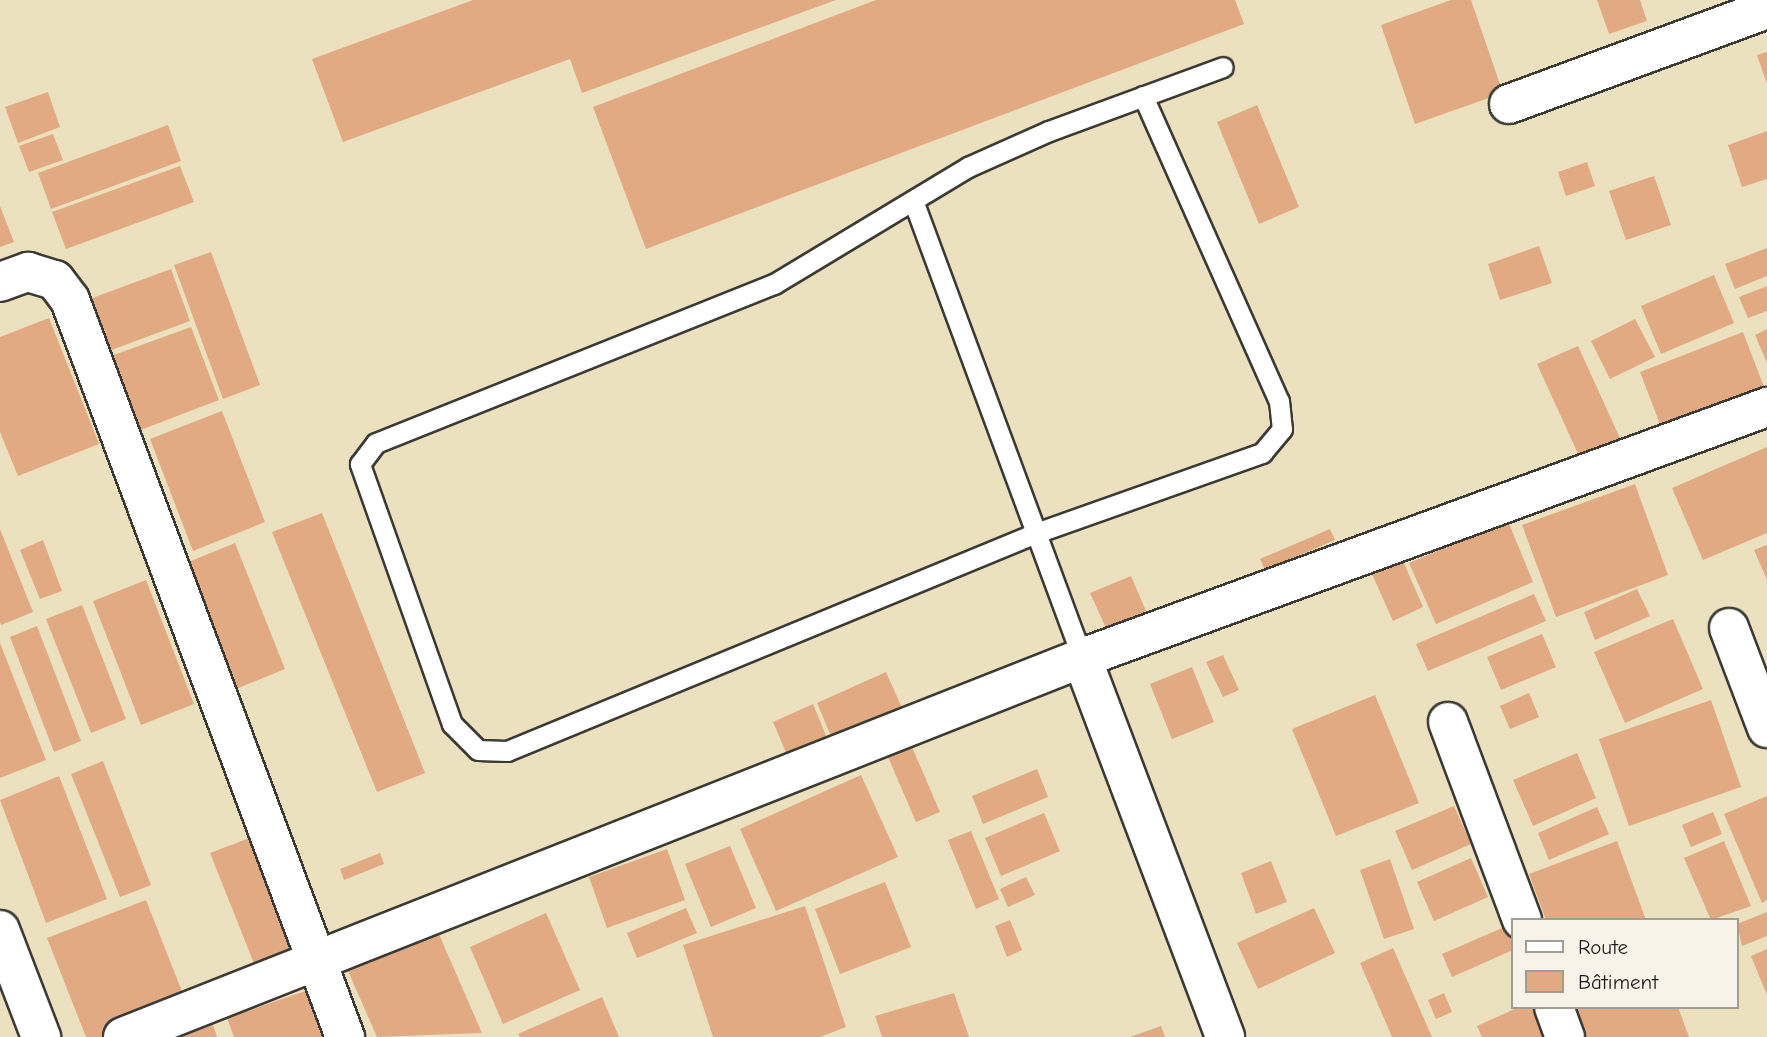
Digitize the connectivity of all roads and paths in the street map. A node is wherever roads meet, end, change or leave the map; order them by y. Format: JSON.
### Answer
{"nodes":[{"id":1,"x":1767,"y":9,"type":"edge"},
{"id":2,"x":1223,"y":67,"type":"dead end"},
{"id":3,"x":1143,"y":96,"type":"junction"},
{"id":4,"x":1509,"y":104,"type":"dead end"},
{"id":5,"x":915,"y":203,"type":"junction"},
{"id":6,"x":0,"y":282,"type":"edge"},
{"id":7,"x":1767,"y":407,"type":"edge"},
{"id":8,"x":1036,"y":533,"type":"junction"},
{"id":9,"x":1729,"y":628,"type":"dead end"},
{"id":10,"x":1082,"y":658,"type":"junction"},
{"id":11,"x":1448,"y":722,"type":"dead end"},
{"id":12,"x":1767,"y":728,"type":"edge"},
{"id":13,"x":1520,"y":918,"type":"edge"},
{"id":14,"x":0,"y":930,"type":"edge"},
{"id":15,"x":316,"y":960,"type":"junction"},
{"id":16,"x":1555,"y":1009,"type":"edge"},
{"id":17,"x":41,"y":1037,"type":"edge"},
{"id":18,"x":124,"y":1037,"type":"edge"},
{"id":19,"x":345,"y":1037,"type":"edge"},
{"id":20,"x":1225,"y":1037,"type":"edge"},
{"id":21,"x":1565,"y":1037,"type":"edge"}],
"edges":[{"from":1,"to":4,"type":"street"},
{"from":2,"to":3,"type":"lane"},
{"from":3,"to":5,"type":"lane"},
{"from":3,"to":8,"type":"lane"},
{"from":5,"to":8,"type":"lane"},
{"from":5,"to":8,"type":"lane"},
{"from":6,"to":15,"type":"street"},
{"from":7,"to":10,"type":"street"},
{"from":8,"to":10,"type":"lane"},
{"from":9,"to":12,"type":"street"},
{"from":10,"to":15,"type":"street"},
{"from":10,"to":20,"type":"street"},
{"from":11,"to":13,"type":"street"},
{"from":14,"to":17,"type":"street"},
{"from":15,"to":18,"type":"street"},
{"from":15,"to":19,"type":"street"},
{"from":16,"to":21,"type":"street"}]}
